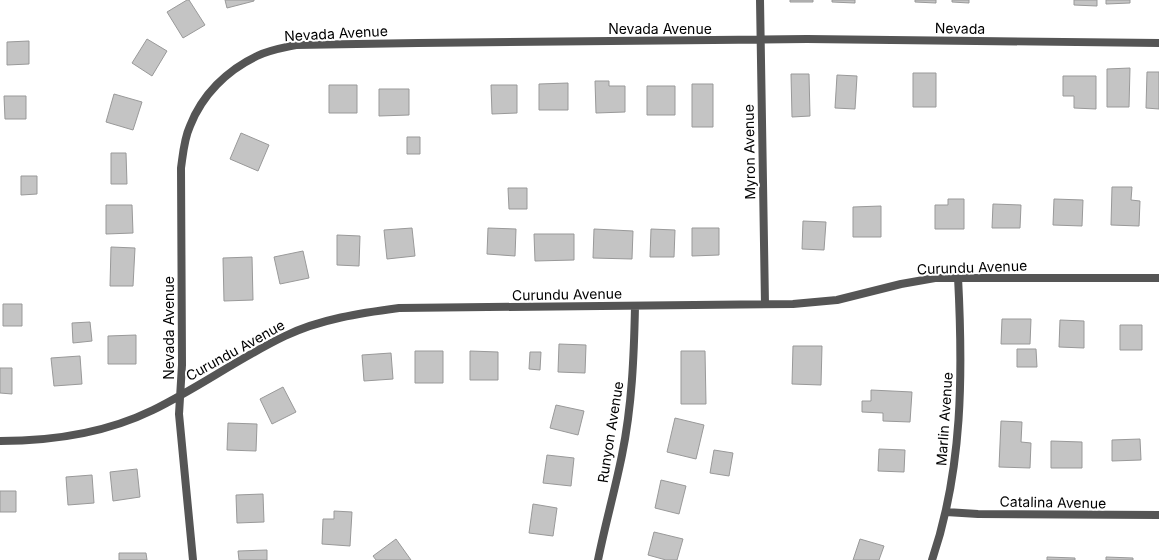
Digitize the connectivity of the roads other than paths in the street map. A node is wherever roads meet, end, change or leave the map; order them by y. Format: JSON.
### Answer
{"nodes":[{"id":1,"x":760,"y":0,"type":"edge"},
{"id":2,"x":760,"y":40,"type":"junction"},
{"id":3,"x":1159,"y":43,"type":"edge"},
{"id":4,"x":958,"y":277,"type":"junction"},
{"id":5,"x":1159,"y":278,"type":"edge"},
{"id":6,"x":765,"y":304,"type":"junction"},
{"id":7,"x":635,"y":306,"type":"junction"},
{"id":8,"x":180,"y":396,"type":"junction"},
{"id":9,"x":0,"y":441,"type":"edge"},
{"id":10,"x":946,"y":512,"type":"junction"},
{"id":11,"x":1159,"y":515,"type":"edge"},
{"id":12,"x":193,"y":560,"type":"edge"},
{"id":13,"x":598,"y":560,"type":"edge"},
{"id":14,"x":932,"y":560,"type":"edge"}],
"edges":[{"from":1,"to":2,"type":"street","name":"Myron Avenue"},
{"from":2,"to":3,"type":"street","name":"Nevada"},
{"from":2,"to":6,"type":"street","name":"Myron Avenue"},
{"from":2,"to":8,"type":"street","name":"Nevada Avenue"},
{"from":4,"to":5,"type":"street","name":"Curundu Avenue"},
{"from":4,"to":6,"type":"street","name":"Curundu Avenue"},
{"from":4,"to":10,"type":"street","name":"Marlin Avenue"},
{"from":6,"to":7,"type":"street","name":"Curundu Avenue"},
{"from":7,"to":8,"type":"street","name":"Curundu Avenue"},
{"from":7,"to":13,"type":"street","name":"Runyon Avenue"},
{"from":8,"to":9,"type":"street","name":"Curundu Avenue"},
{"from":8,"to":12,"type":"street","name":"Nevada Avenue"},
{"from":10,"to":11,"type":"street","name":"Catalina Avenue"},
{"from":10,"to":14,"type":"street","name":"Marlin Avenue"}]}
